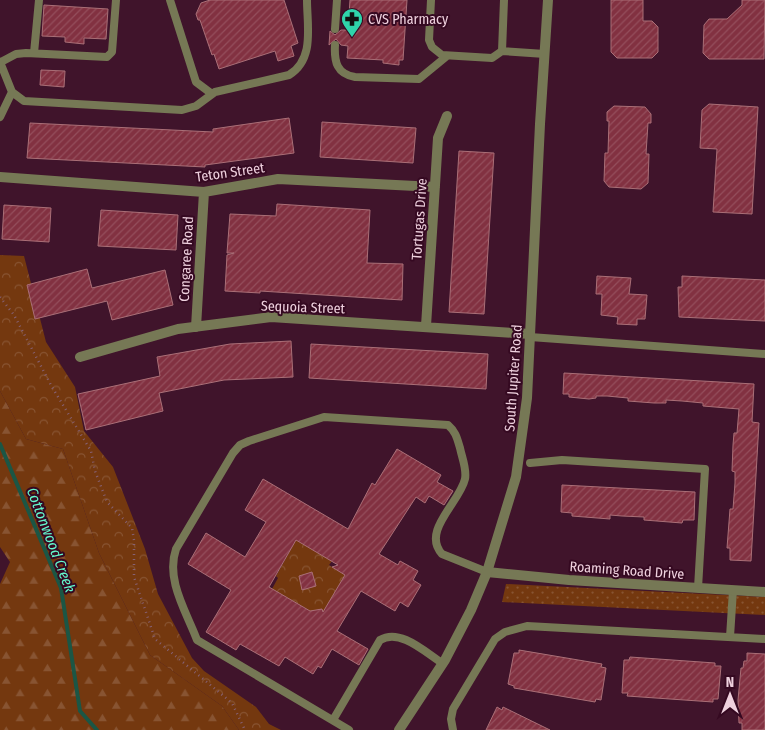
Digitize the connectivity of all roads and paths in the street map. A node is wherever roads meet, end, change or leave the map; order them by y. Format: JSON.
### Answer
{"nodes":[{"id":1,"x":38,"y":0,"type":"edge"},
{"id":2,"x":116,"y":0,"type":"edge"},
{"id":3,"x":170,"y":0,"type":"edge"},
{"id":4,"x":307,"y":0,"type":"edge"},
{"id":5,"x":337,"y":0,"type":"edge"},
{"id":6,"x":431,"y":0,"type":"edge"},
{"id":7,"x":504,"y":0,"type":"edge"},
{"id":8,"x":548,"y":0,"type":"edge"},
{"id":9,"x":335,"y":30,"type":"dead end"},
{"id":10,"x":335,"y":45,"type":"dead end"},
{"id":11,"x":502,"y":52,"type":"junction"},
{"id":12,"x":34,"y":53,"type":"junction"},
{"id":13,"x":545,"y":54,"type":"junction"},
{"id":14,"x":447,"y":56,"type":"junction"},
{"id":15,"x":0,"y":62,"type":"edge"},
{"id":16,"x":12,"y":92,"type":"junction"},
{"id":17,"x":212,"y":94,"type":"junction"},
{"id":18,"x":447,"y":116,"type":"dead end"},
{"id":19,"x":0,"y":117,"type":"edge"},
{"id":20,"x":0,"y":177,"type":"edge"},
{"id":21,"x":435,"y":187,"type":"junction"},
{"id":22,"x":204,"y":192,"type":"junction"},
{"id":23,"x":0,"y":297,"type":"edge"},
{"id":24,"x":426,"y":326,"type":"junction"},
{"id":25,"x":196,"y":327,"type":"junction"},
{"id":26,"x":530,"y":336,"type":"junction"},
{"id":27,"x":765,"y":354,"type":"edge"},
{"id":28,"x":80,"y":357,"type":"dead end"},
{"id":29,"x":530,"y":463,"type":"dead end"},
{"id":30,"x":487,"y":572,"type":"junction"},
{"id":31,"x":698,"y":588,"type":"junction"},
{"id":32,"x":733,"y":590,"type":"junction"},
{"id":33,"x":765,"y":592,"type":"edge"},
{"id":34,"x":730,"y":637,"type":"junction"},
{"id":35,"x":765,"y":639,"type":"edge"},
{"id":36,"x":442,"y":663,"type":"junction"},
{"id":37,"x":333,"y":720,"type":"junction"},
{"id":38,"x":245,"y":730,"type":"edge"},
{"id":39,"x":349,"y":730,"type":"edge"},
{"id":40,"x":399,"y":730,"type":"edge"},
{"id":41,"x":453,"y":730,"type":"edge"}],
"edges":[{"from":1,"to":12,"type":"lane"},
{"from":2,"to":12,"type":"lane"},
{"from":3,"to":17,"type":"lane"},
{"from":4,"to":17,"type":"lane"},
{"from":5,"to":9,"type":"lane"},
{"from":6,"to":14,"type":"lane"},
{"from":7,"to":11,"type":"lane"},
{"from":8,"to":13,"type":"street","name":"South Jupiter Road"},
{"from":10,"to":14,"type":"lane"},
{"from":11,"to":13,"type":"lane"},
{"from":11,"to":14,"type":"lane"},
{"from":12,"to":15,"type":"lane"},
{"from":13,"to":26,"type":"street","name":"South Jupiter Road"},
{"from":15,"to":16,"type":"lane"},
{"from":16,"to":17,"type":"lane"},
{"from":16,"to":19,"type":"lane"},
{"from":18,"to":21,"type":"street","name":"Tortugas Drive"},
{"from":20,"to":22,"type":"street","name":"Teton Street"},
{"from":21,"to":22,"type":"street","name":"Teton Street"},
{"from":21,"to":24,"type":"street","name":"Tortugas Drive"},
{"from":22,"to":25,"type":"street","name":"Congaree Road"},
{"from":23,"to":38,"type":"path"},
{"from":24,"to":25,"type":"street","name":"Sequoia Street"},
{"from":24,"to":26,"type":"street","name":"Sequoia Street"},
{"from":25,"to":28,"type":"street","name":"Sequoia Street"},
{"from":26,"to":27,"type":"lane"},
{"from":26,"to":30,"type":"street","name":"South Jupiter Road"},
{"from":29,"to":31,"type":"lane"},
{"from":30,"to":31,"type":"street","name":"Roaming Road Drive"},
{"from":30,"to":36,"type":"street","name":"South Jupiter Road"},
{"from":30,"to":37,"type":"lane"},
{"from":31,"to":32,"type":"street","name":"Roaming Road Drive"},
{"from":32,"to":33,"type":"street","name":"Roaming Road Drive"},
{"from":32,"to":34,"type":"lane"},
{"from":34,"to":35,"type":"lane"},
{"from":34,"to":41,"type":"lane"},
{"from":36,"to":37,"type":"lane"},
{"from":36,"to":40,"type":"street","name":"South Jupiter Road"},
{"from":37,"to":39,"type":"lane"}]}
